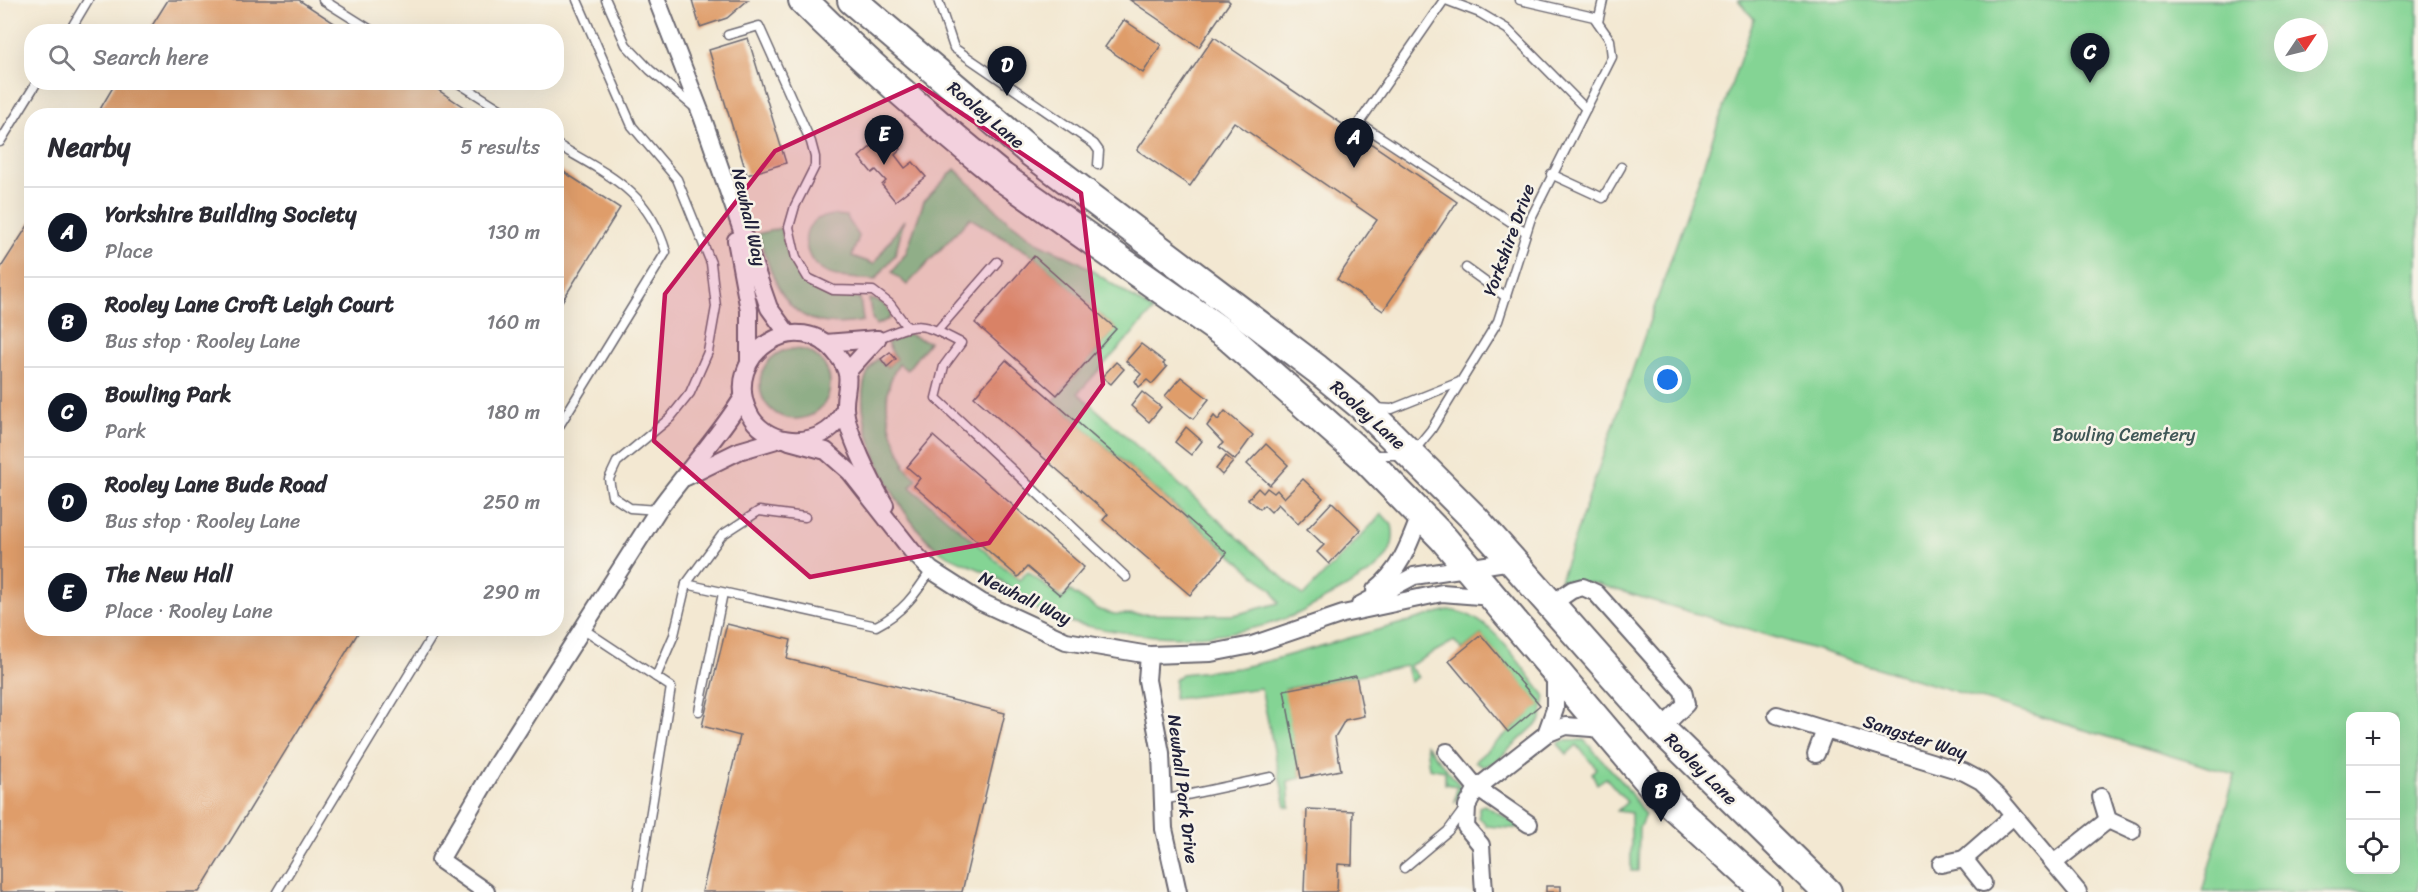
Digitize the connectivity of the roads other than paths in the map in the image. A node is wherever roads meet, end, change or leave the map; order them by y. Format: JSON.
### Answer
{"nodes":[{"id":1,"x":88,"y":0,"type":"edge"},
{"id":2,"x":323,"y":0,"type":"edge"},
{"id":3,"x":577,"y":0,"type":"edge"},
{"id":4,"x":606,"y":0,"type":"edge"},
{"id":5,"x":657,"y":0,"type":"edge"},
{"id":6,"x":666,"y":0,"type":"edge"},
{"id":7,"x":803,"y":0,"type":"edge"},
{"id":8,"x":852,"y":0,"type":"edge"},
{"id":9,"x":938,"y":0,"type":"edge"},
{"id":10,"x":1445,"y":0,"type":"edge"},
{"id":11,"x":1521,"y":0,"type":"edge"},
{"id":12,"x":1604,"y":1,"type":"edge"},
{"id":13,"x":1598,"y":22,"type":"junction"},
{"id":14,"x":74,"y":24,"type":"edge"},
{"id":15,"x":361,"y":24,"type":"edge"},
{"id":16,"x":670,"y":30,"type":"junction"},
{"id":17,"x":728,"y":35,"type":"dead end"},
{"id":18,"x":32,"y":90,"type":"edge"},
{"id":19,"x":470,"y":90,"type":"edge"},
{"id":20,"x":498,"y":108,"type":"edge"},
{"id":21,"x":1586,"y":109,"type":"junction"},
{"id":22,"x":702,"y":116,"type":"junction"},
{"id":23,"x":0,"y":142,"type":"edge"},
{"id":24,"x":564,"y":149,"type":"edge"},
{"id":25,"x":714,"y":152,"type":"junction"},
{"id":26,"x":1098,"y":165,"type":"dead end"},
{"id":27,"x":1621,"y":167,"type":"dead end"},
{"id":28,"x":1551,"y":174,"type":"junction"},
{"id":29,"x":1527,"y":231,"type":"junction"},
{"id":30,"x":997,"y":262,"type":"dead end"},
{"id":31,"x":1466,"y":268,"type":"dead end"},
{"id":32,"x":1506,"y":297,"type":"junction"},
{"id":33,"x":907,"y":327,"type":"junction"},
{"id":34,"x":937,"y":331,"type":"junction"},
{"id":35,"x":788,"y":334,"type":"junction"},
{"id":36,"x":877,"y":339,"type":"junction"},
{"id":37,"x":825,"y":343,"type":"junction"},
{"id":38,"x":748,"y":362,"type":"junction"},
{"id":39,"x":847,"y":372,"type":"junction"},
{"id":40,"x":1462,"y":381,"type":"junction"},
{"id":41,"x":743,"y":397,"type":"junction"},
{"id":42,"x":1363,"y":407,"type":"junction"},
{"id":43,"x":845,"y":409,"type":"junction"},
{"id":44,"x":564,"y":418,"type":"edge"},
{"id":45,"x":784,"y":440,"type":"junction"},
{"id":46,"x":1412,"y":454,"type":"junction"},
{"id":47,"x":1363,"y":456,"type":"junction"},
{"id":48,"x":680,"y":480,"type":"junction"},
{"id":49,"x":658,"y":510,"type":"junction"},
{"id":50,"x":1421,"y":513,"type":"junction"},
{"id":51,"x":805,"y":517,"type":"dead end"},
{"id":52,"x":912,"y":551,"type":"junction"},
{"id":53,"x":1512,"y":561,"type":"junction"},
{"id":54,"x":1467,"y":566,"type":"junction"},
{"id":55,"x":931,"y":570,"type":"junction"},
{"id":56,"x":1126,"y":577,"type":"dead end"},
{"id":57,"x":686,"y":584,"type":"junction"},
{"id":58,"x":723,"y":593,"type":"junction"},
{"id":59,"x":1492,"y":597,"type":"junction"},
{"id":60,"x":1550,"y":605,"type":"junction"},
{"id":61,"x":1343,"y":614,"type":"junction"},
{"id":62,"x":582,"y":628,"type":"junction"},
{"id":63,"x":432,"y":636,"type":"edge"},
{"id":64,"x":1149,"y":655,"type":"junction"},
{"id":65,"x":1555,"y":673,"type":"junction"},
{"id":66,"x":656,"y":677,"type":"junction"},
{"id":67,"x":699,"y":711,"type":"dead end"},
{"id":68,"x":1777,"y":715,"type":"dead end"},
{"id":69,"x":1604,"y":729,"type":"junction"},
{"id":70,"x":1661,"y":729,"type":"junction"},
{"id":71,"x":1825,"y":729,"type":"junction"},
{"id":72,"x":1546,"y":734,"type":"junction"},
{"id":73,"x":1446,"y":752,"type":"dead end"},
{"id":74,"x":1816,"y":754,"type":"dead end"},
{"id":75,"x":1271,"y":777,"type":"dead end"},
{"id":76,"x":1477,"y":788,"type":"junction"},
{"id":77,"x":2101,"y":797,"type":"dead end"},
{"id":78,"x":1163,"y":800,"type":"junction"},
{"id":79,"x":1467,"y":806,"type":"junction"},
{"id":80,"x":2013,"y":817,"type":"junction"},
{"id":81,"x":2108,"y":820,"type":"junction"},
{"id":82,"x":1529,"y":824,"type":"dead end"},
{"id":83,"x":2132,"y":831,"type":"dead end"},
{"id":84,"x":1964,"y":859,"type":"junction"},
{"id":85,"x":2055,"y":862,"type":"junction"},
{"id":86,"x":1941,"y":864,"type":"dead end"},
{"id":87,"x":1404,"y":868,"type":"dead end"},
{"id":88,"x":1983,"y":883,"type":"dead end"},
{"id":89,"x":1758,"y":889,"type":"edge"},
{"id":90,"x":277,"y":892,"type":"edge"},
{"id":91,"x":486,"y":892,"type":"edge"},
{"id":92,"x":638,"y":892,"type":"edge"},
{"id":93,"x":1178,"y":892,"type":"edge"},
{"id":94,"x":1484,"y":892,"type":"edge"},
{"id":95,"x":1827,"y":892,"type":"edge"},
{"id":96,"x":2078,"y":892,"type":"edge"}],
"edges":[{"from":1,"to":14,"type":"lane"},
{"from":2,"to":15,"type":"lane"},
{"from":3,"to":49,"type":"lane"},
{"from":4,"to":22,"type":"lane"},
{"from":5,"to":16,"type":"street","name":"Newhall Way"},
{"from":6,"to":16,"type":"street","name":"Newhall Way"},
{"from":7,"to":47,"type":"highway","name":"Rooley Lane"},
{"from":8,"to":42,"type":"highway","name":"Rooley Lane"},
{"from":9,"to":26,"type":"lane"},
{"from":10,"to":21,"type":"lane"},
{"from":10,"to":29,"type":"lane"},
{"from":11,"to":13,"type":"lane"},
{"from":12,"to":13,"type":"lane"},
{"from":13,"to":21,"type":"lane","name":"Yorkshire Drive"},
{"from":16,"to":22,"type":"street","name":"Newhall Way"},
{"from":17,"to":33,"type":"lane"},
{"from":18,"to":23,"type":"lane"},
{"from":19,"to":20,"type":"lane"},
{"from":21,"to":28,"type":"lane","name":"Yorkshire Drive"},
{"from":22,"to":25,"type":"street","name":"Newhall Way"},
{"from":24,"to":44,"type":"lane"},
{"from":25,"to":35,"type":"street","name":"Newhall Way"},
{"from":25,"to":38,"type":"street","name":"Newhall Way"},
{"from":27,"to":28,"type":"lane"},
{"from":28,"to":29,"type":"lane","name":"Yorkshire Drive"},
{"from":29,"to":32,"type":"lane","name":"Yorkshire Drive"},
{"from":30,"to":34,"type":"lane"},
{"from":31,"to":32,"type":"lane"},
{"from":32,"to":40,"type":"lane","name":"Yorkshire Drive"},
{"from":33,"to":34,"type":"lane"},
{"from":33,"to":36,"type":"lane"},
{"from":34,"to":56,"type":"lane"},
{"from":35,"to":37,"type":"street"},
{"from":35,"to":38,"type":"street"},
{"from":36,"to":37,"type":"street"},
{"from":36,"to":39,"type":"street"},
{"from":37,"to":39,"type":"street"},
{"from":38,"to":41,"type":"street","name":"Newhall Way"},
{"from":39,"to":43,"type":"street","name":"Newhall Way"},
{"from":40,"to":42,"type":"lane"},
{"from":40,"to":46,"type":"lane","name":"Yorkshire Drive"},
{"from":41,"to":45,"type":"street","name":"Newhall Way"},
{"from":41,"to":48,"type":"street"},
{"from":42,"to":46,"type":"highway","name":"Rooley Lane"},
{"from":43,"to":45,"type":"street"},
{"from":43,"to":52,"type":"street","name":"Newhall Way"},
{"from":45,"to":48,"type":"street"},
{"from":45,"to":52,"type":"street","name":"Newhall Way"},
{"from":46,"to":47,"type":"lane"},
{"from":46,"to":53,"type":"highway","name":"Rooley Lane"},
{"from":47,"to":50,"type":"highway","name":"Rooley Lane"},
{"from":48,"to":49,"type":"street"},
{"from":49,"to":62,"type":"street"},
{"from":50,"to":54,"type":"highway","name":"Rooley Lane"},
{"from":50,"to":61,"type":"street","name":"Newhall Way"},
{"from":51,"to":57,"type":"lane"},
{"from":52,"to":55,"type":"street","name":"Newhall Way"},
{"from":53,"to":54,"type":"street","name":"Newhall Way"},
{"from":53,"to":60,"type":"highway","name":"Rooley Lane"},
{"from":54,"to":59,"type":"highway","name":"Rooley Lane"},
{"from":54,"to":61,"type":"street","name":"Newhall Way"},
{"from":55,"to":58,"type":"lane"},
{"from":55,"to":64,"type":"street","name":"Newhall Way"},
{"from":57,"to":58,"type":"lane"},
{"from":57,"to":66,"type":"lane"},
{"from":58,"to":67,"type":"lane"},
{"from":59,"to":61,"type":"street","name":"Newhall Way"},
{"from":59,"to":65,"type":"highway","name":"Rooley Lane"},
{"from":60,"to":70,"type":"highway","name":"Rooley Lane"},
{"from":60,"to":70,"type":"street"},
{"from":61,"to":64,"type":"street","name":"Newhall Way"},
{"from":62,"to":66,"type":"lane"},
{"from":62,"to":91,"type":"street"},
{"from":63,"to":90,"type":"lane"},
{"from":64,"to":78,"type":"street","name":"Newhall Park Drive"},
{"from":65,"to":69,"type":"highway","name":"Rooley Lane"},
{"from":65,"to":72,"type":"street"},
{"from":66,"to":92,"type":"lane"},
{"from":68,"to":71,"type":"street","name":"Sangster Way"},
{"from":69,"to":72,"type":"street"},
{"from":69,"to":89,"type":"highway","name":"Rooley Lane"},
{"from":70,"to":95,"type":"highway","name":"Rooley Lane"},
{"from":71,"to":74,"type":"street"},
{"from":71,"to":80,"type":"street","name":"Sangster Way"},
{"from":72,"to":76,"type":"street"},
{"from":73,"to":76,"type":"street"},
{"from":75,"to":78,"type":"lane"},
{"from":76,"to":79,"type":"street"},
{"from":76,"to":82,"type":"street"},
{"from":77,"to":81,"type":"street"},
{"from":78,"to":93,"type":"street","name":"Newhall Park Drive"},
{"from":79,"to":87,"type":"lane"},
{"from":79,"to":94,"type":"street"},
{"from":80,"to":84,"type":"street"},
{"from":80,"to":85,"type":"street","name":"Sangster Way"},
{"from":81,"to":83,"type":"street"},
{"from":81,"to":85,"type":"street"},
{"from":84,"to":86,"type":"street"},
{"from":84,"to":88,"type":"street"},
{"from":85,"to":96,"type":"street","name":"Sangster Way"}]}
